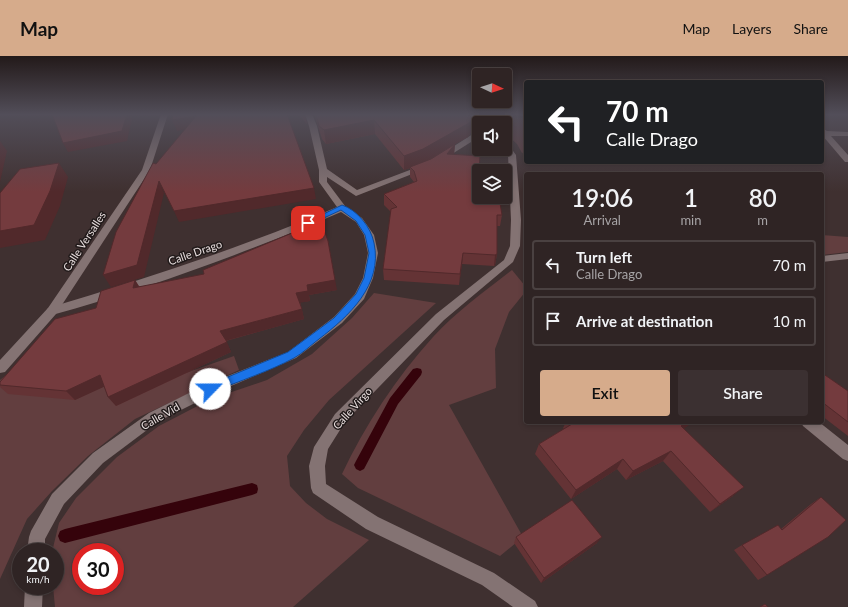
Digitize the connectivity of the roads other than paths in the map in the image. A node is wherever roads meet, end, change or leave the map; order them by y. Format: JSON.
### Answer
{"nodes":[{"id":1,"x":156,"y":140,"type":"edge"},
{"id":2,"x":316,"y":140,"type":"edge"},
{"id":3,"x":470,"y":140,"type":"edge"},
{"id":4,"x":830,"y":140,"type":"edge"},
{"id":5,"x":512,"y":155,"type":"edge"},
{"id":6,"x":848,"y":160,"type":"edge"},
{"id":7,"x":323,"y":170,"type":"junction"},
{"id":8,"x":342,"y":208,"type":"junction"},
{"id":9,"x":848,"y":256,"type":"edge"},
{"id":10,"x":824,"y":259,"type":"edge"},
{"id":11,"x":52,"y":310,"type":"junction"},
{"id":12,"x":0,"y":368,"type":"edge"},
{"id":13,"x":810,"y":424,"type":"edge"},
{"id":14,"x":848,"y":454,"type":"edge"},
{"id":15,"x":37,"y":543,"type":"edge"},
{"id":16,"x":34,"y":595,"type":"edge"},
{"id":17,"x":33,"y":607,"type":"edge"},
{"id":18,"x":530,"y":607,"type":"edge"}],
"edges":[{"from":1,"to":11,"type":"street","name":"Calle Versalles"},
{"from":2,"to":7,"type":"street","name":"Calle Vid"},
{"from":3,"to":7,"type":"street"},
{"from":4,"to":6,"type":"street"},
{"from":5,"to":18,"type":"street","name":"Calle Virgo"},
{"from":7,"to":8,"type":"street","name":"Calle Vid"},
{"from":8,"to":11,"type":"street","name":"Calle Drago"},
{"from":8,"to":15,"type":"street","name":"Calle Vid"},
{"from":9,"to":10,"type":"street"},
{"from":11,"to":12,"type":"street","name":"Calle Versalles"},
{"from":13,"to":14,"type":"street"},
{"from":16,"to":17,"type":"street"}]}
